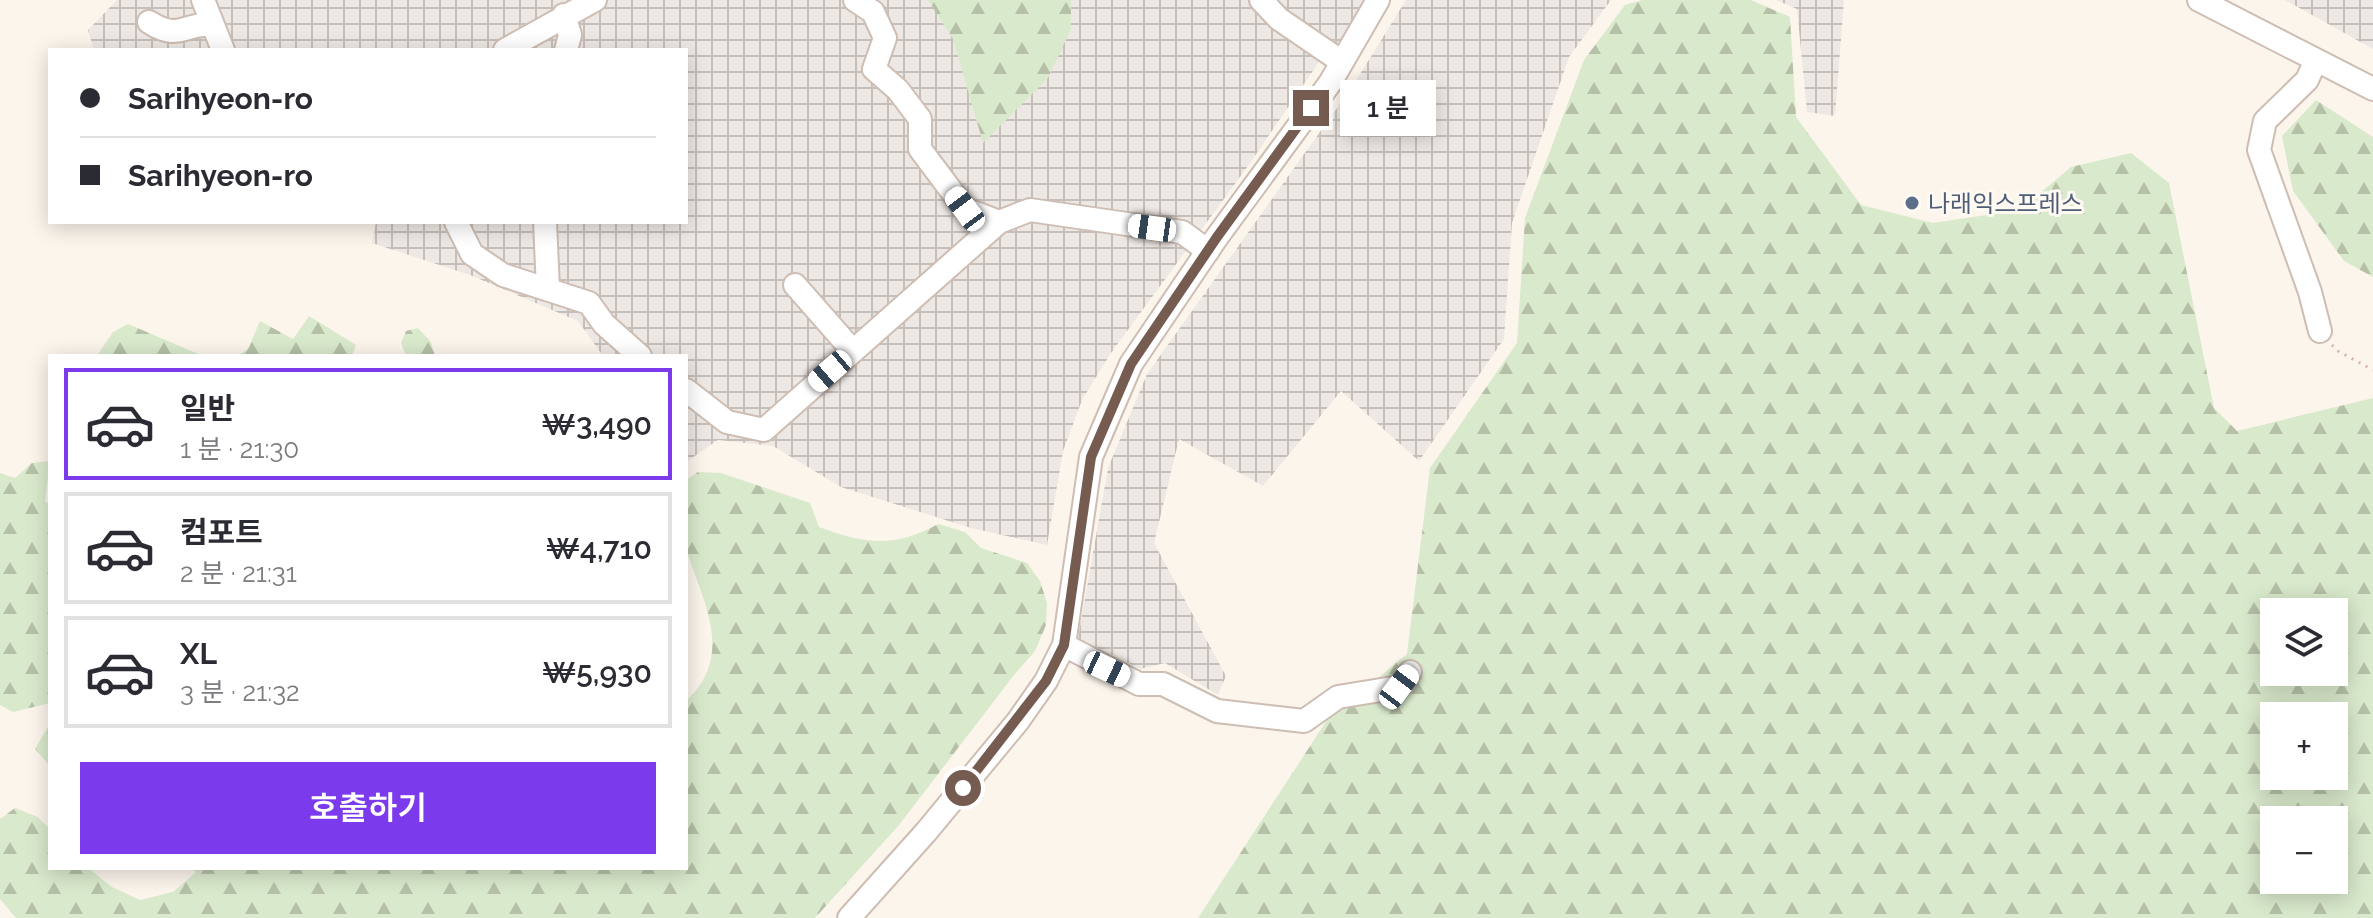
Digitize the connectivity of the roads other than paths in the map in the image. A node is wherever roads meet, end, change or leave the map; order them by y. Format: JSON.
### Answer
{"nodes":[{"id":1,"x":203,"y":0,"type":"edge"},
{"id":2,"x":595,"y":0,"type":"edge"},
{"id":3,"x":855,"y":0,"type":"edge"},
{"id":4,"x":1261,"y":0,"type":"edge"},
{"id":5,"x":1378,"y":0,"type":"edge"},
{"id":6,"x":2199,"y":0,"type":"edge"},
{"id":7,"x":564,"y":15,"type":"junction"},
{"id":8,"x":149,"y":22,"type":"dead end"},
{"id":9,"x":213,"y":25,"type":"junction"},
{"id":10,"x":222,"y":48,"type":"edge"},
{"id":11,"x":508,"y":48,"type":"edge"},
{"id":12,"x":567,"y":48,"type":"edge"},
{"id":13,"x":2316,"y":60,"type":"junction"},
{"id":14,"x":1342,"y":62,"type":"junction"},
{"id":15,"x":2373,"y":89,"type":"edge"},
{"id":16,"x":999,"y":222,"type":"junction"},
{"id":17,"x":457,"y":224,"type":"edge"},
{"id":18,"x":545,"y":224,"type":"edge"},
{"id":19,"x":1208,"y":251,"type":"junction"},
{"id":20,"x":795,"y":285,"type":"dead end"},
{"id":21,"x":548,"y":289,"type":"junction"},
{"id":22,"x":2320,"y":331,"type":"road end"},
{"id":23,"x":853,"y":351,"type":"junction"},
{"id":24,"x":638,"y":354,"type":"edge"},
{"id":25,"x":688,"y":392,"type":"edge"},
{"id":26,"x":1064,"y":645,"type":"junction"},
{"id":27,"x":1410,"y":672,"type":"dead end"},
{"id":28,"x":849,"y":918,"type":"edge"}],
"edges":[{"from":1,"to":9,"type":"street"},
{"from":2,"to":7,"type":"street"},
{"from":3,"to":16,"type":"street"},
{"from":4,"to":14,"type":"street"},
{"from":5,"to":14,"type":"street"},
{"from":6,"to":13,"type":"street"},
{"from":7,"to":11,"type":"street"},
{"from":7,"to":12,"type":"street"},
{"from":8,"to":9,"type":"street"},
{"from":9,"to":10,"type":"street"},
{"from":13,"to":15,"type":"street"},
{"from":13,"to":22,"type":"street"},
{"from":14,"to":19,"type":"street"},
{"from":16,"to":19,"type":"street"},
{"from":16,"to":23,"type":"street"},
{"from":17,"to":21,"type":"street"},
{"from":18,"to":21,"type":"street"},
{"from":19,"to":26,"type":"street"},
{"from":20,"to":23,"type":"street"},
{"from":21,"to":24,"type":"street"},
{"from":23,"to":25,"type":"street"},
{"from":26,"to":27,"type":"street"},
{"from":26,"to":28,"type":"street"}]}
